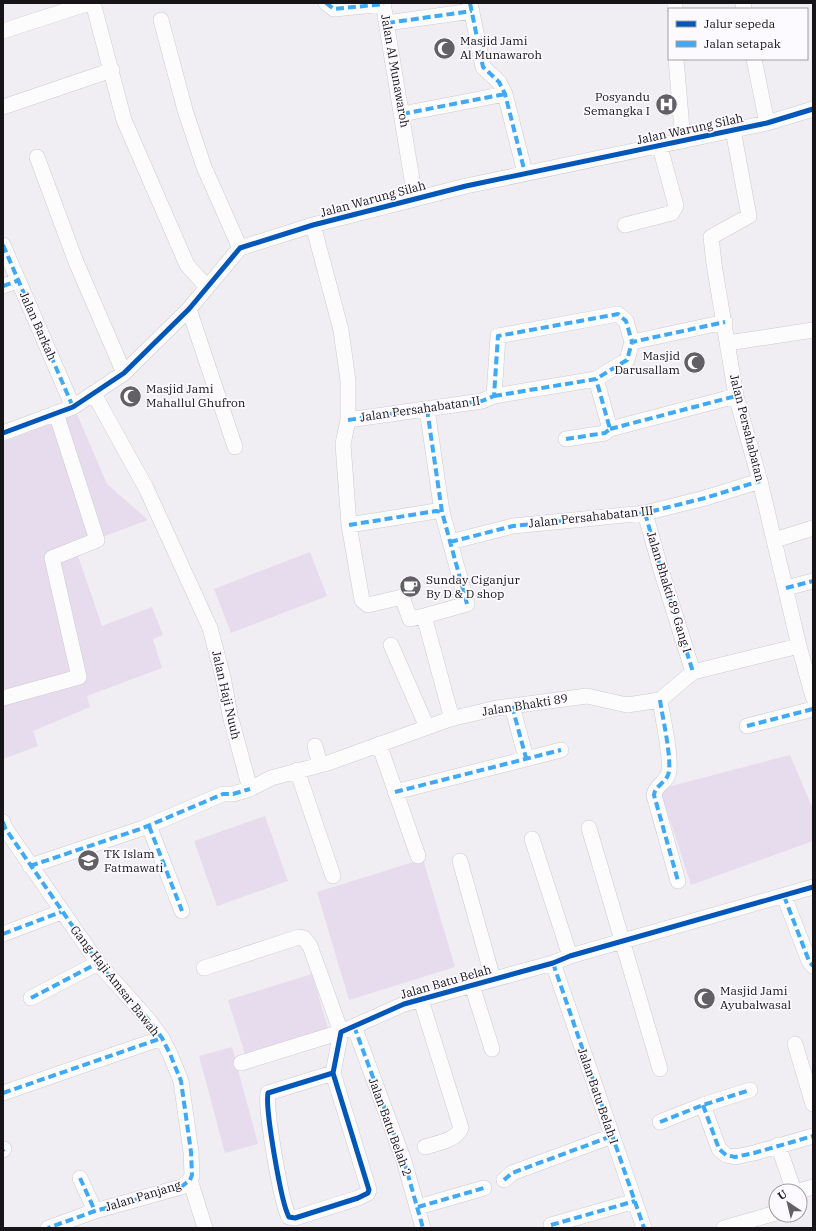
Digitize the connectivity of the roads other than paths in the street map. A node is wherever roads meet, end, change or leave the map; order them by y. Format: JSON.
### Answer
{"nodes":[{"id":1,"x":89,"y":3,"type":"edge"},
{"id":2,"x":93,"y":3,"type":"edge"},
{"id":3,"x":326,"y":3,"type":"edge"},
{"id":4,"x":383,"y":3,"type":"edge"},
{"id":5,"x":471,"y":7,"type":"edge"},
{"id":6,"x":161,"y":20,"type":"dead end"},
{"id":7,"x":387,"y":23,"type":"junction"},
{"id":8,"x":3,"y":31,"type":"edge"},
{"id":9,"x":676,"y":60,"type":"edge"},
{"id":10,"x":754,"y":60,"type":"edge"},
{"id":11,"x":112,"y":70,"type":"junction"},
{"id":12,"x":505,"y":94,"type":"junction"},
{"id":13,"x":3,"y":107,"type":"edge"},
{"id":14,"x":813,"y":109,"type":"edge"},
{"id":15,"x":402,"y":114,"type":"junction"},
{"id":16,"x":767,"y":123,"type":"junction"},
{"id":17,"x":733,"y":130,"type":"junction"},
{"id":18,"x":683,"y":141,"type":"junction"},
{"id":19,"x":660,"y":146,"type":"junction"},
{"id":20,"x":36,"y":157,"type":"dead end"},
{"id":21,"x":525,"y":173,"type":"junction"},
{"id":22,"x":415,"y":198,"type":"junction"},
{"id":23,"x":313,"y":225,"type":"junction"},
{"id":24,"x":625,"y":226,"type":"dead end"},
{"id":25,"x":3,"y":245,"type":"edge"},
{"id":26,"x":240,"y":248,"type":"junction"},
{"id":27,"x":10,"y":283,"type":"edge"},
{"id":28,"x":206,"y":286,"type":"junction"},
{"id":29,"x":189,"y":309,"type":"junction"},
{"id":30,"x":725,"y":322,"type":"junction"},
{"id":31,"x":813,"y":330,"type":"edge"},
{"id":32,"x":632,"y":342,"type":"junction"},
{"id":33,"x":728,"y":343,"type":"junction"},
{"id":34,"x":124,"y":373,"type":"junction"},
{"id":35,"x":596,"y":379,"type":"junction"},
{"id":36,"x":94,"y":394,"type":"junction"},
{"id":37,"x":494,"y":396,"type":"junction"},
{"id":38,"x":736,"y":396,"type":"junction"},
{"id":39,"x":73,"y":407,"type":"junction"},
{"id":40,"x":427,"y":409,"type":"junction"},
{"id":41,"x":56,"y":413,"type":"junction"},
{"id":42,"x":348,"y":420,"type":"junction"},
{"id":43,"x":610,"y":429,"type":"junction"},
{"id":44,"x":3,"y":433,"type":"edge"},
{"id":45,"x":566,"y":440,"type":"dead end"},
{"id":46,"x":235,"y":447,"type":"dead end"},
{"id":47,"x":760,"y":481,"type":"junction"},
{"id":48,"x":442,"y":512,"type":"junction"},
{"id":49,"x":645,"y":513,"type":"junction"},
{"id":50,"x":349,"y":525,"type":"junction"},
{"id":51,"x":813,"y":528,"type":"edge"},
{"id":52,"x":775,"y":540,"type":"junction"},
{"id":53,"x":450,"y":542,"type":"junction"},
{"id":54,"x":813,"y":581,"type":"edge"},
{"id":55,"x":786,"y":588,"type":"junction"},
{"id":56,"x":424,"y":616,"type":"junction"},
{"id":57,"x":391,"y":645,"type":"dead end"},
{"id":58,"x":798,"y":646,"type":"junction"},
{"id":59,"x":693,"y":672,"type":"junction"},
{"id":60,"x":813,"y":697,"type":"edge"},
{"id":61,"x":3,"y":698,"type":"edge"},
{"id":62,"x":660,"y":700,"type":"junction"},
{"id":63,"x":512,"y":706,"type":"junction"},
{"id":64,"x":813,"y":709,"type":"edge"},
{"id":65,"x":452,"y":719,"type":"junction"},
{"id":66,"x":747,"y":726,"type":"dead end"},
{"id":67,"x":427,"y":727,"type":"junction"},
{"id":68,"x":379,"y":744,"type":"junction"},
{"id":69,"x":315,"y":746,"type":"dead end"},
{"id":70,"x":560,"y":750,"type":"dead end"},
{"id":71,"x":526,"y":758,"type":"junction"},
{"id":72,"x":320,"y":765,"type":"junction"},
{"id":73,"x":297,"y":770,"type":"junction"},
{"id":74,"x":250,"y":789,"type":"junction"},
{"id":75,"x":395,"y":792,"type":"junction"},
{"id":76,"x":149,"y":826,"type":"junction"},
{"id":77,"x":4,"y":827,"type":"edge"},
{"id":78,"x":589,"y":828,"type":"dead end"},
{"id":79,"x":532,"y":838,"type":"dead end"},
{"id":80,"x":418,"y":856,"type":"dead end"},
{"id":81,"x":460,"y":861,"type":"dead end"},
{"id":82,"x":30,"y":866,"type":"junction"},
{"id":83,"x":333,"y":876,"type":"dead end"},
{"id":84,"x":678,"y":881,"type":"dead end"},
{"id":85,"x":813,"y":887,"type":"edge"},
{"id":86,"x":784,"y":896,"type":"junction"},
{"id":87,"x":182,"y":911,"type":"dead end"},
{"id":88,"x":61,"y":912,"type":"junction"},
{"id":89,"x":3,"y":934,"type":"edge"},
{"id":90,"x":624,"y":942,"type":"junction"},
{"id":91,"x":570,"y":956,"type":"junction"},
{"id":92,"x":98,"y":963,"type":"junction"},
{"id":93,"x":553,"y":963,"type":"junction"},
{"id":94,"x":813,"y":966,"type":"edge"},
{"id":95,"x":204,"y":968,"type":"dead end"},
{"id":96,"x":493,"y":979,"type":"junction"},
{"id":97,"x":472,"y":985,"type":"junction"},
{"id":98,"x":31,"y":998,"type":"dead end"},
{"id":99,"x":421,"y":1000,"type":"junction"},
{"id":100,"x":348,"y":1029,"type":"junction"},
{"id":101,"x":162,"y":1038,"type":"junction"},
{"id":102,"x":795,"y":1044,"type":"dead end"},
{"id":103,"x":492,"y":1049,"type":"dead end"},
{"id":104,"x":241,"y":1063,"type":"dead end"},
{"id":105,"x":660,"y":1069,"type":"dead end"},
{"id":106,"x":333,"y":1073,"type":"junction"},
{"id":107,"x":750,"y":1090,"type":"dead end"},
{"id":108,"x":3,"y":1093,"type":"edge"},
{"id":109,"x":813,"y":1104,"type":"edge"},
{"id":110,"x":703,"y":1105,"type":"junction"},
{"id":111,"x":660,"y":1122,"type":"dead end"},
{"id":112,"x":813,"y":1136,"type":"edge"},
{"id":113,"x":607,"y":1138,"type":"junction"},
{"id":114,"x":778,"y":1145,"type":"junction"},
{"id":115,"x":425,"y":1147,"type":"dead end"},
{"id":116,"x":80,"y":1178,"type":"dead end"},
{"id":117,"x":190,"y":1180,"type":"junction"},
{"id":118,"x":504,"y":1180,"type":"dead end"},
{"id":119,"x":791,"y":1183,"type":"edge"},
{"id":120,"x":484,"y":1188,"type":"dead end"},
{"id":121,"x":634,"y":1201,"type":"junction"},
{"id":122,"x":418,"y":1207,"type":"junction"},
{"id":123,"x":95,"y":1211,"type":"junction"},
{"id":124,"x":768,"y":1214,"type":"edge"},
{"id":125,"x":551,"y":1225,"type":"dead end"},
{"id":126,"x":48,"y":1228,"type":"edge"},
{"id":127,"x":205,"y":1228,"type":"edge"},
{"id":128,"x":423,"y":1228,"type":"edge"},
{"id":129,"x":644,"y":1228,"type":"edge"},
{"id":130,"x":724,"y":1228,"type":"edge"}],
"edges":[{"from":1,"to":8,"type":"street"},
{"from":2,"to":11,"type":"street"},
{"from":3,"to":4,"type":"street","name":"Jalan Al Munawaroh"},
{"from":4,"to":7,"type":"street","name":"Jalan Al Munawaroh"},
{"from":5,"to":7,"type":"street"},
{"from":5,"to":12,"type":"street"},
{"from":6,"to":26,"type":"street"},
{"from":7,"to":15,"type":"street","name":"Jalan Al Munawaroh"},
{"from":9,"to":18,"type":"street"},
{"from":10,"to":16,"type":"street"},
{"from":11,"to":13,"type":"street"},
{"from":11,"to":28,"type":"street"},
{"from":12,"to":15,"type":"street"},
{"from":12,"to":21,"type":"street"},
{"from":14,"to":16,"type":"street","name":"Jalan Warung Silah"},
{"from":15,"to":22,"type":"street","name":"Jalan Al Munawaroh"},
{"from":16,"to":17,"type":"street","name":"Jalan Warung Silah"},
{"from":17,"to":18,"type":"street","name":"Jalan Warung Silah"},
{"from":17,"to":30,"type":"street","name":"Jalan Persahabatan"},
{"from":18,"to":19,"type":"street","name":"Jalan Warung Silah"},
{"from":19,"to":21,"type":"street","name":"Jalan Warung Silah"},
{"from":19,"to":24,"type":"street"},
{"from":20,"to":34,"type":"street"},
{"from":21,"to":22,"type":"street","name":"Jalan Warung Silah"},
{"from":22,"to":23,"type":"street","name":"Jalan Warung Silah"},
{"from":23,"to":26,"type":"street","name":"Jalan Warung Silah"},
{"from":23,"to":42,"type":"street"},
{"from":25,"to":27,"type":"street","name":"Jalan Barkah"},
{"from":26,"to":28,"type":"street"},
{"from":27,"to":39,"type":"street","name":"Jalan Barkah"},
{"from":28,"to":29,"type":"street"},
{"from":29,"to":34,"type":"street"},
{"from":29,"to":46,"type":"street"},
{"from":30,"to":32,"type":"street"},
{"from":30,"to":33,"type":"street","name":"Jalan Persahabatan"},
{"from":31,"to":33,"type":"street"},
{"from":32,"to":35,"type":"street"},
{"from":32,"to":37,"type":"street","name":"Jalan Persahabatan II"},
{"from":33,"to":38,"type":"street","name":"Jalan Persahabatan"},
{"from":34,"to":36,"type":"street"},
{"from":35,"to":37,"type":"street"},
{"from":35,"to":43,"type":"street"},
{"from":36,"to":39,"type":"street"},
{"from":36,"to":74,"type":"street","name":"Jalan Haji Nuuh"},
{"from":37,"to":40,"type":"street","name":"Jalan Persahabatan II"},
{"from":38,"to":43,"type":"street"},
{"from":38,"to":47,"type":"street","name":"Jalan Persahabatan"},
{"from":39,"to":41,"type":"street"},
{"from":40,"to":42,"type":"street","name":"Jalan Persahabatan II"},
{"from":40,"to":48,"type":"street"},
{"from":41,"to":44,"type":"street"},
{"from":41,"to":61,"type":"street"},
{"from":42,"to":50,"type":"street"},
{"from":43,"to":45,"type":"street"},
{"from":47,"to":49,"type":"street","name":"Jalan Persahabatan III"},
{"from":47,"to":52,"type":"street","name":"Jalan Persahabatan"},
{"from":48,"to":50,"type":"street"},
{"from":48,"to":53,"type":"street"},
{"from":49,"to":53,"type":"street","name":"Jalan Persahabatan III"},
{"from":49,"to":59,"type":"street","name":"Jalan Bhakti 89 Gang I"},
{"from":50,"to":56,"type":"street"},
{"from":51,"to":52,"type":"street"},
{"from":52,"to":55,"type":"street","name":"Jalan Persahabatan"},
{"from":53,"to":56,"type":"street"},
{"from":54,"to":55,"type":"street"},
{"from":55,"to":58,"type":"street","name":"Jalan Persahabatan"},
{"from":56,"to":65,"type":"street"},
{"from":57,"to":67,"type":"street"},
{"from":58,"to":59,"type":"street"},
{"from":58,"to":60,"type":"street","name":"Jalan Persahabatan"},
{"from":59,"to":62,"type":"street"},
{"from":62,"to":63,"type":"street","name":"Jalan Bhakti 89"},
{"from":62,"to":84,"type":"street"},
{"from":63,"to":65,"type":"street","name":"Jalan Bhakti 89"},
{"from":63,"to":71,"type":"street"},
{"from":64,"to":66,"type":"street"},
{"from":65,"to":67,"type":"street","name":"Jalan Bhakti 89"},
{"from":67,"to":68,"type":"street","name":"Jalan Bhakti 89"},
{"from":68,"to":72,"type":"street","name":"Jalan Bhakti 89"},
{"from":68,"to":75,"type":"street"},
{"from":69,"to":72,"type":"street"},
{"from":70,"to":71,"type":"street"},
{"from":71,"to":75,"type":"street"},
{"from":72,"to":73,"type":"street","name":"Jalan Bhakti 89"},
{"from":73,"to":74,"type":"street","name":"Jalan Bhakti 89"},
{"from":73,"to":83,"type":"street"},
{"from":74,"to":76,"type":"street"},
{"from":75,"to":80,"type":"street"},
{"from":76,"to":82,"type":"street"},
{"from":76,"to":87,"type":"street"},
{"from":77,"to":82,"type":"street","name":"Gang Haji Amsar Bawah"},
{"from":78,"to":90,"type":"street"},
{"from":79,"to":91,"type":"street"},
{"from":81,"to":96,"type":"street"},
{"from":82,"to":88,"type":"street","name":"Gang Haji Amsar Bawah"},
{"from":85,"to":86,"type":"street","name":"Jalan Batu Belah"},
{"from":86,"to":90,"type":"street","name":"Jalan Batu Belah"},
{"from":86,"to":94,"type":"street"},
{"from":88,"to":89,"type":"street"},
{"from":88,"to":92,"type":"street","name":"Gang Haji Amsar Bawah"},
{"from":90,"to":91,"type":"street","name":"Jalan Batu Belah"},
{"from":90,"to":105,"type":"street"},
{"from":91,"to":93,"type":"street","name":"Jalan Batu Belah"},
{"from":92,"to":98,"type":"street"},
{"from":92,"to":101,"type":"street","name":"Gang Haji Amsar Bawah"},
{"from":93,"to":96,"type":"street","name":"Jalan Batu Belah"},
{"from":93,"to":113,"type":"street","name":"Jalan Batu Belah I"},
{"from":95,"to":100,"type":"street","name":"Jalan Batu Belah 2"},
{"from":96,"to":97,"type":"street","name":"Jalan Batu Belah"},
{"from":97,"to":99,"type":"street","name":"Jalan Batu Belah"},
{"from":97,"to":103,"type":"street"},
{"from":99,"to":100,"type":"street","name":"Jalan Batu Belah"},
{"from":99,"to":115,"type":"street"},
{"from":100,"to":104,"type":"street","name":"Jalan Batu Belah"},
{"from":100,"to":106,"type":"street"},
{"from":100,"to":122,"type":"street","name":"Jalan Batu Belah 2"},
{"from":101,"to":108,"type":"street","name":"Gang Haji Amsar Bawah"},
{"from":101,"to":117,"type":"street","name":"Jalan Panjang"},
{"from":102,"to":109,"type":"street"},
{"from":106,"to":106,"type":"street"},
{"from":107,"to":110,"type":"street"},
{"from":110,"to":111,"type":"street"},
{"from":110,"to":114,"type":"street"},
{"from":112,"to":114,"type":"street"},
{"from":113,"to":118,"type":"street"},
{"from":113,"to":121,"type":"street","name":"Jalan Batu Belah I"},
{"from":114,"to":119,"type":"street"},
{"from":116,"to":123,"type":"street"},
{"from":117,"to":123,"type":"street","name":"Jalan Panjang"},
{"from":117,"to":127,"type":"street"},
{"from":120,"to":122,"type":"street"},
{"from":121,"to":125,"type":"street"},
{"from":121,"to":129,"type":"street","name":"Jalan Batu Belah I"},
{"from":122,"to":128,"type":"street","name":"Jalan Batu Belah 2"},
{"from":123,"to":126,"type":"street","name":"Jalan Panjang"},
{"from":124,"to":130,"type":"street"}]}
